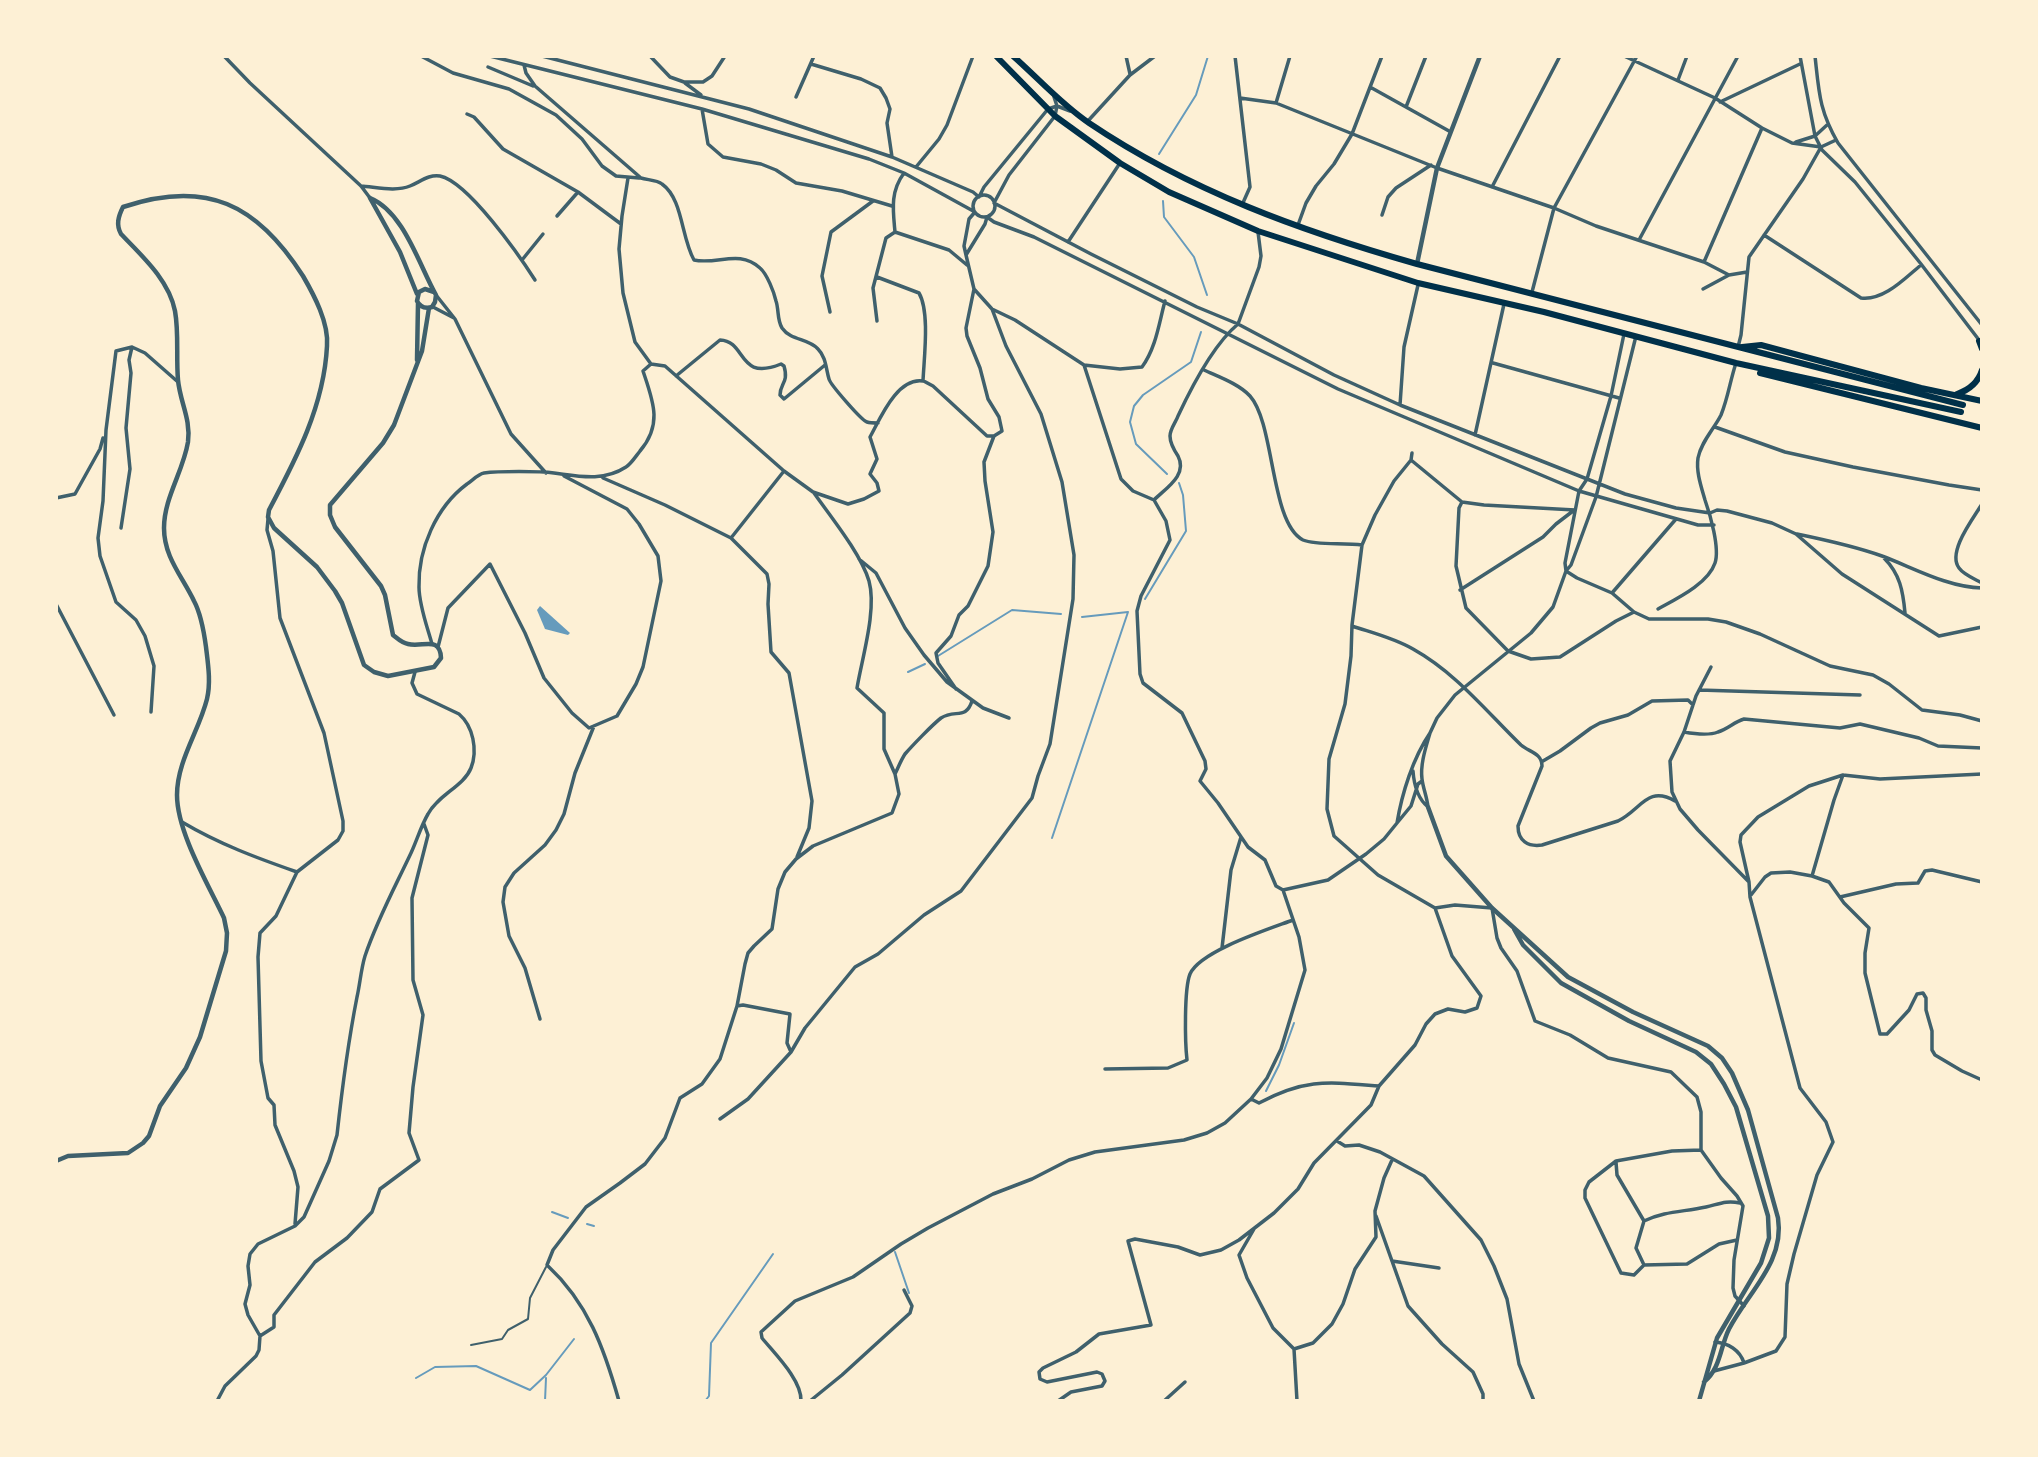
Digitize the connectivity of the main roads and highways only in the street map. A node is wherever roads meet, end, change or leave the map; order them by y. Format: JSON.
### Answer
{"nodes":[{"id":1,"x":996,"y":56,"type":"edge"},
{"id":2,"x":1013,"y":56,"type":"edge"},
{"id":3,"x":1738,"y":348,"type":"junction"},
{"id":4,"x":1736,"y":363,"type":"junction"},
{"id":5,"x":1982,"y":370,"type":"edge"},
{"id":6,"x":1954,"y":395,"type":"junction"},
{"id":7,"x":1982,"y":400,"type":"edge"},
{"id":8,"x":1982,"y":426,"type":"edge"}],
"edges":[{"from":1,"to":4,"type":"highway"},
{"from":2,"to":3,"type":"highway"},
{"from":3,"to":4,"type":"highway"},
{"from":3,"to":6,"type":"highway"},
{"from":4,"to":8,"type":"highway"},
{"from":5,"to":6,"type":"highway"},
{"from":6,"to":7,"type":"highway"}]}
